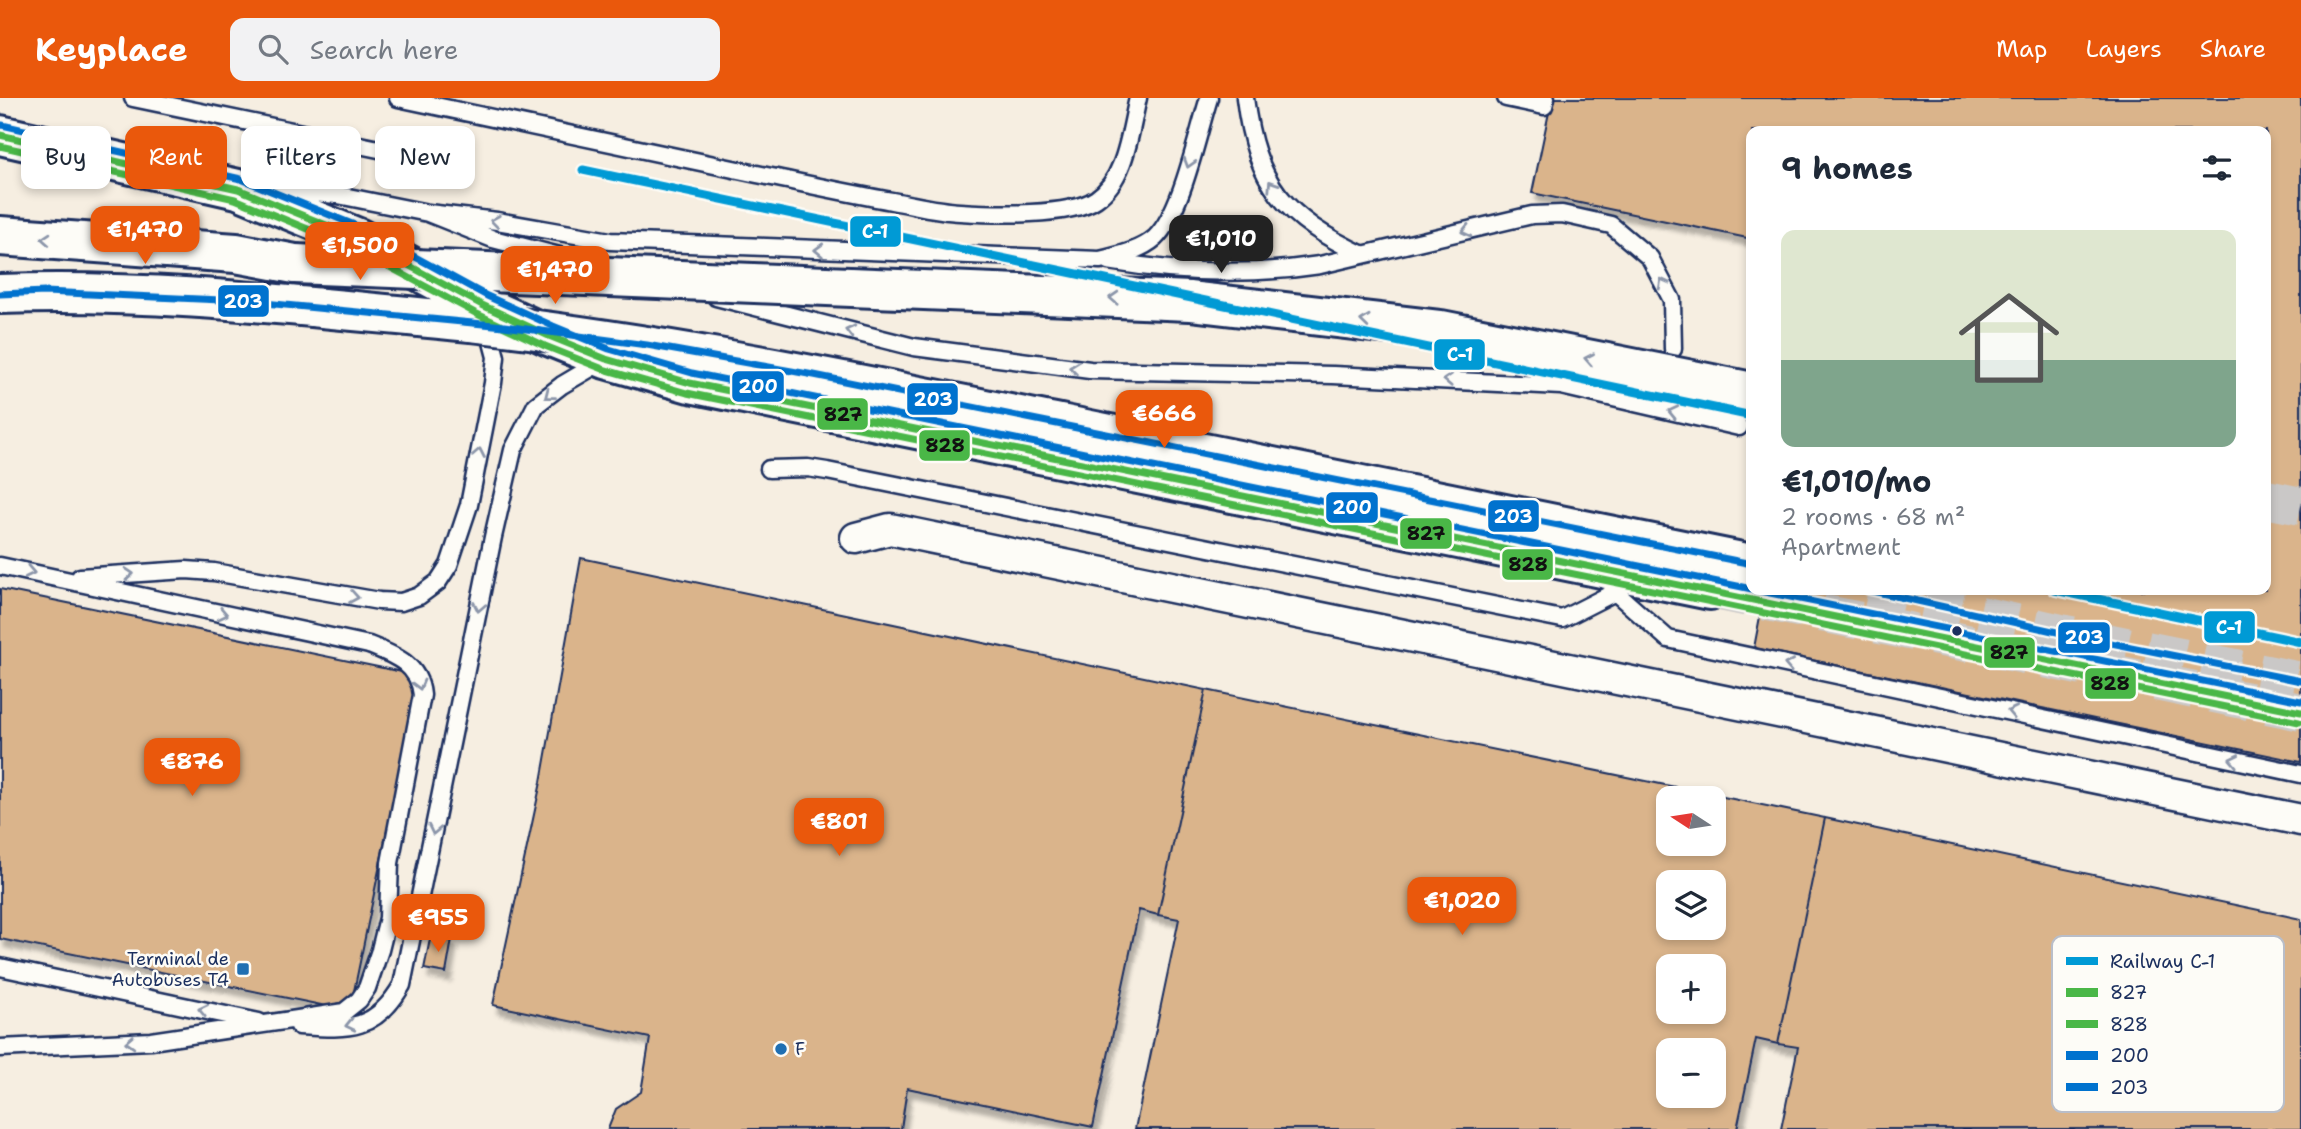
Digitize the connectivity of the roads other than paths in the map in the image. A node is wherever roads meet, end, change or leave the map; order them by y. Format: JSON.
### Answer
{"nodes":[{"id":1,"x":133,"y":98,"type":"edge"},
{"id":2,"x":398,"y":98,"type":"edge"},
{"id":3,"x":1138,"y":98,"type":"edge"},
{"id":4,"x":1209,"y":98,"type":"edge"},
{"id":5,"x":1245,"y":98,"type":"edge"},
{"id":6,"x":1506,"y":98,"type":"edge"},
{"id":7,"x":1546,"y":98,"type":"edge"},
{"id":8,"x":0,"y":135,"type":"edge"},
{"id":9,"x":375,"y":148,"type":"edge"},
{"id":10,"x":238,"y":189,"type":"junction"},
{"id":11,"x":428,"y":213,"type":"junction"},
{"id":12,"x":0,"y":236,"type":"edge"},
{"id":13,"x":1363,"y":255,"type":"junction"},
{"id":14,"x":1100,"y":260,"type":"junction"},
{"id":15,"x":239,"y":276,"type":"junction"},
{"id":16,"x":0,"y":294,"type":"edge"},
{"id":17,"x":482,"y":305,"type":"junction"},
{"id":18,"x":1673,"y":349,"type":"dead end"},
{"id":19,"x":606,"y":359,"type":"junction"},
{"id":20,"x":1746,"y":391,"type":"edge"},
{"id":21,"x":1739,"y":427,"type":"dead end"},
{"id":22,"x":769,"y":469,"type":"dead end"},
{"id":23,"x":856,"y":538,"type":"dead end"},
{"id":24,"x":1746,"y":563,"type":"edge"},
{"id":25,"x":0,"y":566,"type":"edge"},
{"id":26,"x":61,"y":579,"type":"junction"},
{"id":27,"x":1710,"y":590,"type":"tunnel mouth"},
{"id":28,"x":2301,"y":774,"type":"edge"},
{"id":29,"x":2301,"y":820,"type":"edge"},
{"id":30,"x":0,"y":967,"type":"edge"},
{"id":31,"x":270,"y":1024,"type":"junction"},
{"id":32,"x":0,"y":1048,"type":"edge"}],
"edges":[{"from":1,"to":9,"type":"lane"},
{"from":2,"to":3,"type":"lane"},
{"from":4,"to":14,"type":"lane","one_way":true},
{"from":13,"to":5,"type":"lane","one_way":true},
{"from":6,"to":7,"type":"lane"},
{"from":8,"to":10,"type":"street"},
{"from":10,"to":11,"type":"lane"},
{"from":10,"to":17,"type":"street"},
{"from":14,"to":11,"type":"lane","one_way":true},
{"from":21,"to":11,"type":"lane","one_way":true},
{"from":15,"to":12,"type":"street","one_way":true},
{"from":13,"to":14,"type":"lane"},
{"from":18,"to":13,"type":"lane","one_way":true},
{"from":15,"to":16,"type":"street"},
{"from":20,"to":15,"type":"street","one_way":true,"bridge":true},
{"from":15,"to":24,"type":"street","bridge":true},
{"from":17,"to":19,"type":"street"},
{"from":26,"to":17,"type":"lane","one_way":true},
{"from":19,"to":27,"type":"street"},
{"from":19,"to":31,"type":"lane","one_way":true},
{"from":28,"to":22,"type":"lane","one_way":true},
{"from":23,"to":29,"type":"street"},
{"from":25,"to":26,"type":"lane","one_way":true},
{"from":26,"to":31,"type":"lane","one_way":true},
{"from":31,"to":30,"type":"lane","one_way":true},
{"from":31,"to":32,"type":"lane","one_way":true}]}
